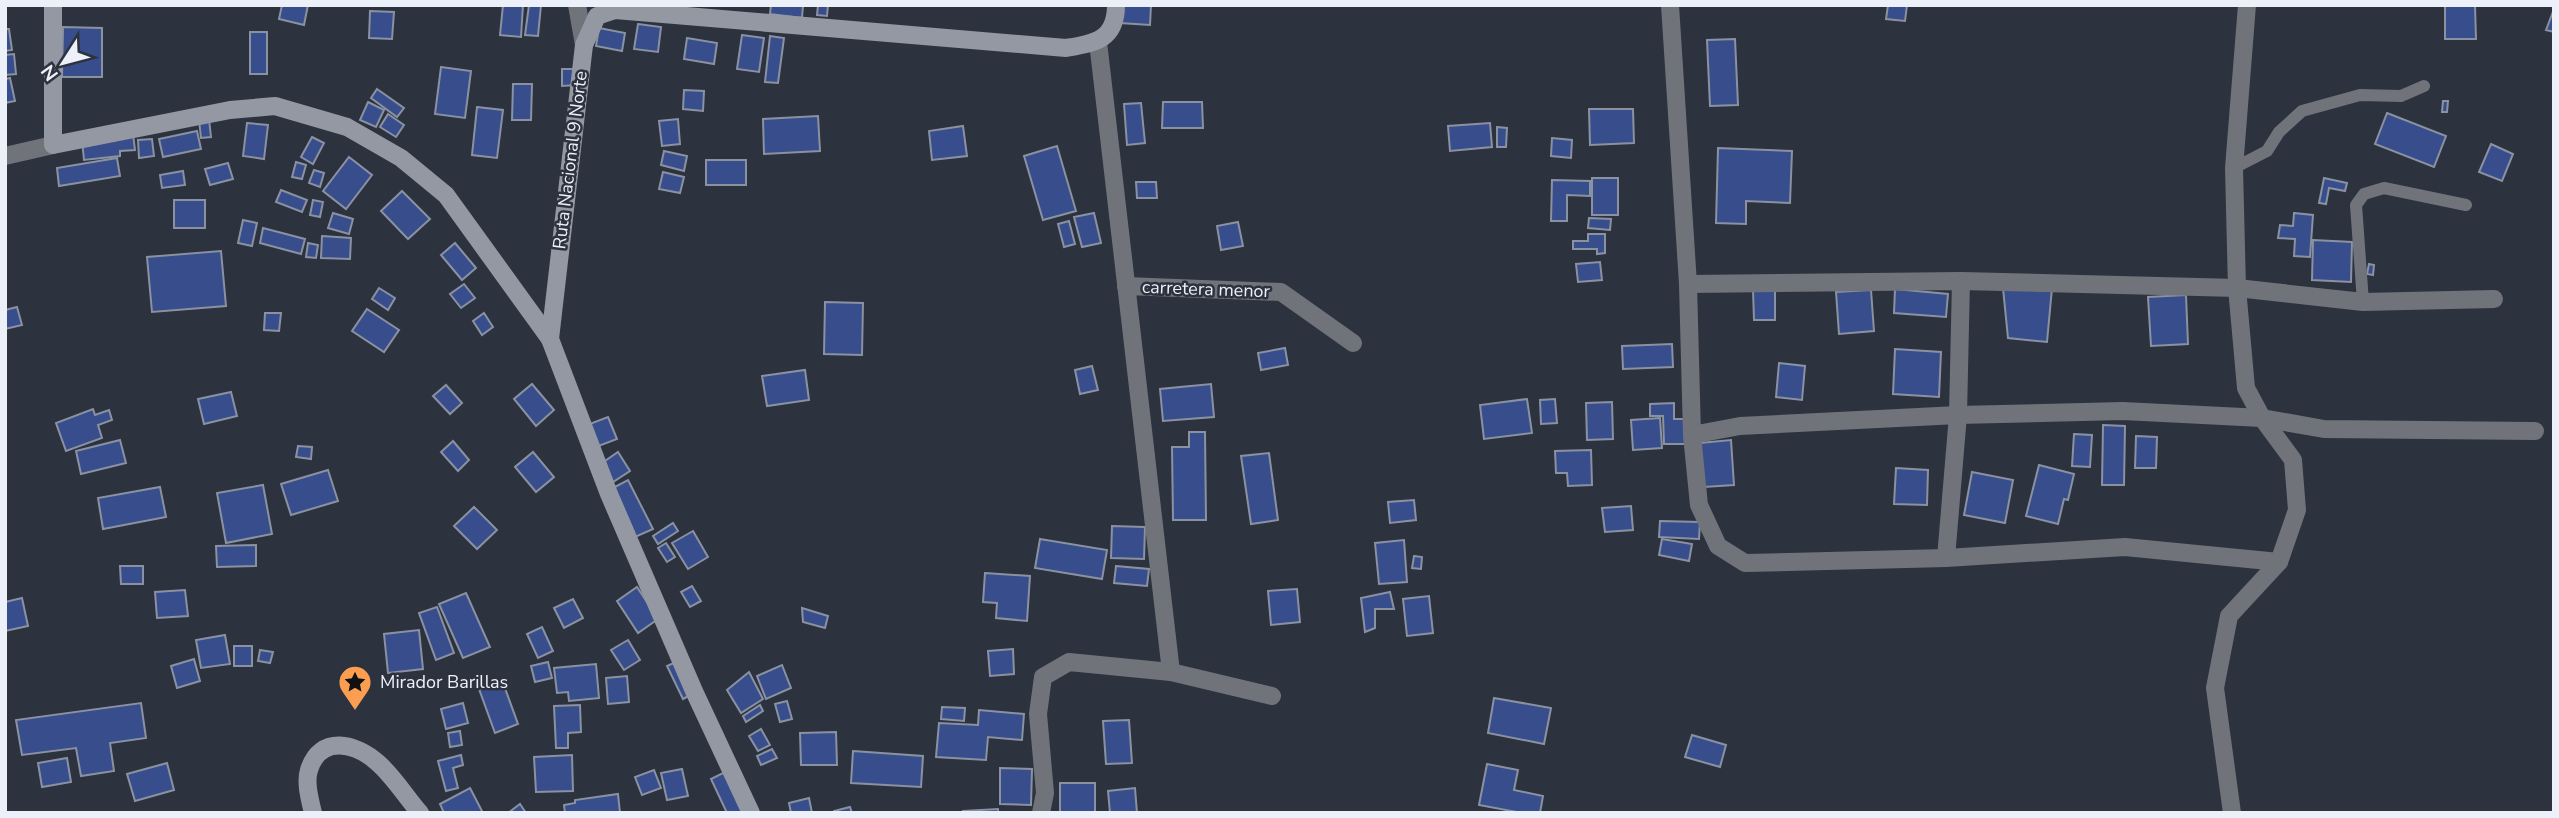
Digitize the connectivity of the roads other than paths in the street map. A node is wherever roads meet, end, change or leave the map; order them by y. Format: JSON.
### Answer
{"nodes":[{"id":1,"x":53,"y":5,"type":"edge"},
{"id":2,"x":577,"y":5,"type":"edge"},
{"id":3,"x":1116,"y":5,"type":"edge"},
{"id":4,"x":1670,"y":5,"type":"edge"},
{"id":5,"x":2247,"y":5,"type":"edge"},
{"id":6,"x":1098,"y":42,"type":"junction"},
{"id":7,"x":584,"y":45,"type":"junction"},
{"id":8,"x":2424,"y":86,"type":"dead end"},
{"id":9,"x":53,"y":145,"type":"junction"},
{"id":10,"x":5,"y":156,"type":"edge"},
{"id":11,"x":2234,"y":168,"type":"junction"},
{"id":12,"x":2466,"y":205,"type":"dead end"},
{"id":13,"x":1961,"y":281,"type":"junction"},
{"id":14,"x":1688,"y":284,"type":"junction"},
{"id":15,"x":1126,"y":286,"type":"junction"},
{"id":16,"x":2237,"y":288,"type":"junction"},
{"id":17,"x":2494,"y":299,"type":"dead end"},
{"id":18,"x":2363,"y":302,"type":"junction"},
{"id":19,"x":550,"y":339,"type":"junction"},
{"id":20,"x":1353,"y":343,"type":"dead end"},
{"id":21,"x":1958,"y":415,"type":"junction"},
{"id":22,"x":2262,"y":418,"type":"junction"},
{"id":23,"x":2535,"y":431,"type":"dead end"},
{"id":24,"x":1692,"y":435,"type":"junction"},
{"id":25,"x":1946,"y":558,"type":"junction"},
{"id":26,"x":2279,"y":562,"type":"junction"},
{"id":27,"x":1171,"y":672,"type":"junction"},
{"id":28,"x":1272,"y":696,"type":"dead end"},
{"id":29,"x":313,"y":813,"type":"edge"},
{"id":30,"x":420,"y":813,"type":"edge"},
{"id":31,"x":751,"y":813,"type":"edge"},
{"id":32,"x":1041,"y":813,"type":"edge"},
{"id":33,"x":2232,"y":813,"type":"edge"}],
"edges":[{"from":1,"to":9,"type":"street"},
{"from":2,"to":7,"type":"street"},
{"from":3,"to":6,"type":"street"},
{"from":4,"to":14,"type":"street"},
{"from":5,"to":11,"type":"street"},
{"from":6,"to":7,"type":"street","name":"Ruta Nacional 9 Norte"},
{"from":6,"to":15,"type":"street"},
{"from":7,"to":19,"type":"street","name":"Ruta Nacional 9 Norte"},
{"from":8,"to":11,"type":"lane"},
{"from":9,"to":10,"type":"street"},
{"from":9,"to":19,"type":"street"},
{"from":11,"to":16,"type":"street"},
{"from":12,"to":18,"type":"lane"},
{"from":13,"to":14,"type":"street"},
{"from":13,"to":16,"type":"street"},
{"from":13,"to":21,"type":"street"},
{"from":14,"to":24,"type":"street"},
{"from":15,"to":20,"type":"street","name":"carretera menor"},
{"from":15,"to":27,"type":"street"},
{"from":16,"to":18,"type":"street"},
{"from":16,"to":22,"type":"street"},
{"from":17,"to":18,"type":"street"},
{"from":19,"to":31,"type":"street","name":"Ruta Nacional 9 Norte"},
{"from":21,"to":22,"type":"street"},
{"from":21,"to":24,"type":"street"},
{"from":21,"to":25,"type":"street"},
{"from":22,"to":23,"type":"street"},
{"from":22,"to":26,"type":"street"},
{"from":24,"to":25,"type":"street"},
{"from":25,"to":26,"type":"street"},
{"from":26,"to":33,"type":"street"},
{"from":27,"to":28,"type":"street"},
{"from":27,"to":32,"type":"street"},
{"from":29,"to":30,"type":"street"}]}
